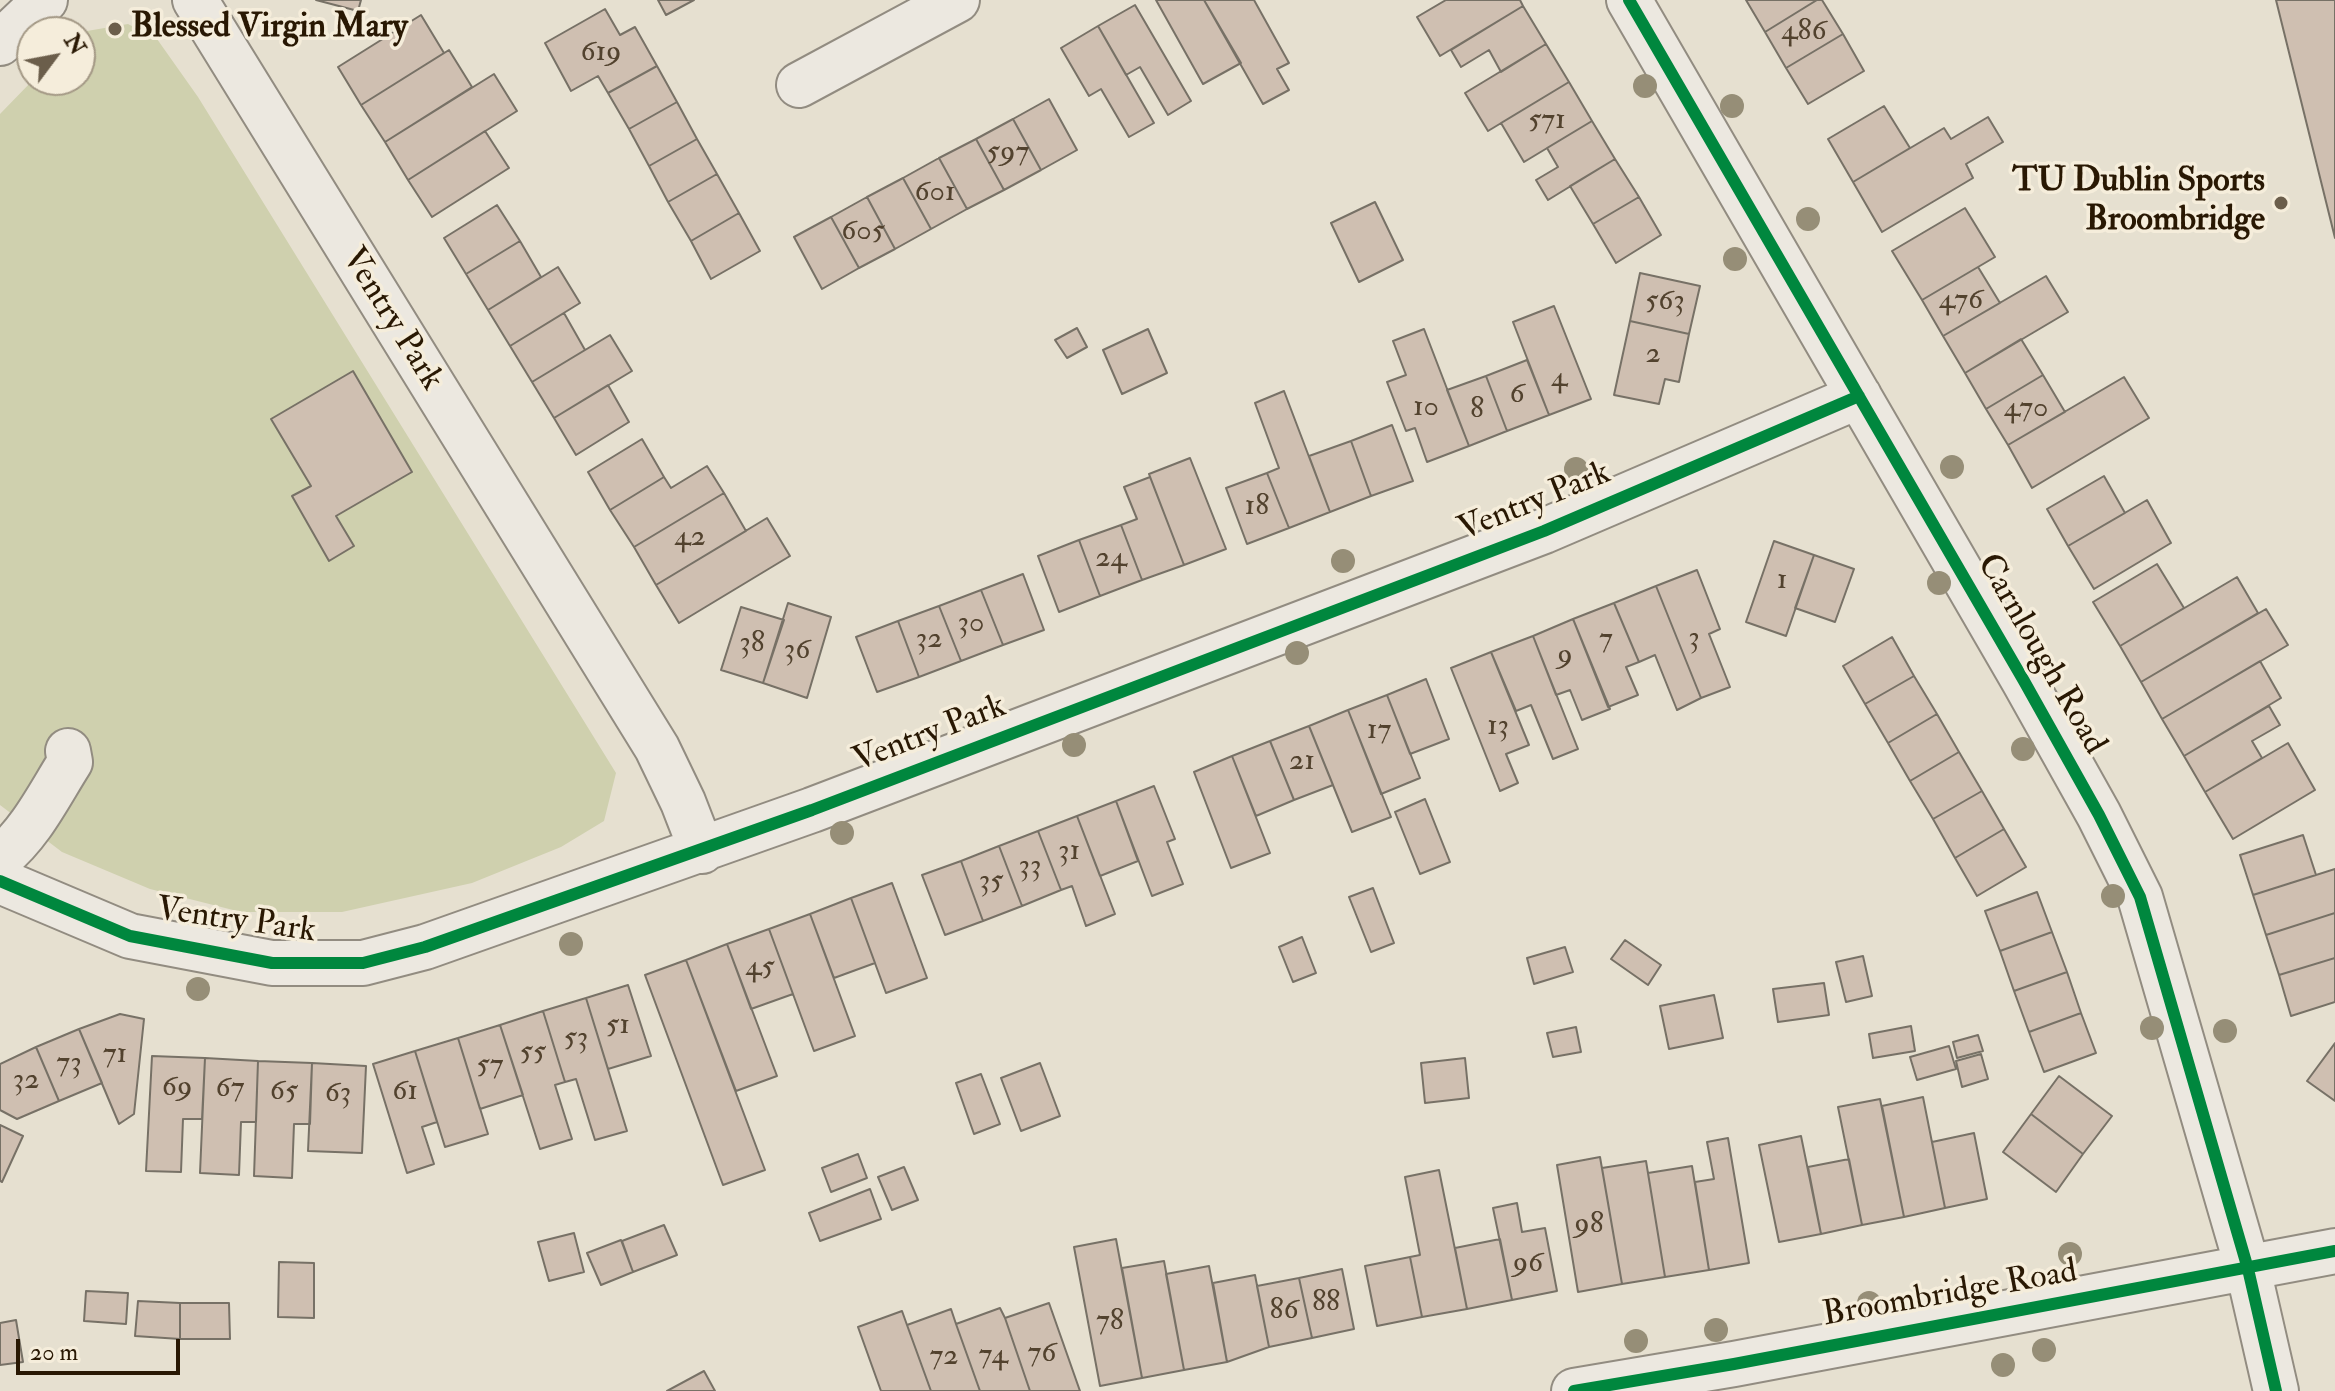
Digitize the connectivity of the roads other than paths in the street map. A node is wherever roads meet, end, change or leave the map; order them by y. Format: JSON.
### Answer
{"nodes":[{"id":1,"x":45,"y":0,"type":"edge"},
{"id":2,"x":195,"y":0,"type":"edge"},
{"id":3,"x":957,"y":0,"type":"edge"},
{"id":4,"x":1629,"y":0,"type":"edge"},
{"id":5,"x":0,"y":43,"type":"edge"},
{"id":6,"x":799,"y":85,"type":"dead end"},
{"id":7,"x":1859,"y":396,"type":"junction"},
{"id":8,"x":68,"y":751,"type":"dead end"},
{"id":9,"x":702,"y":851,"type":"junction"},
{"id":10,"x":0,"y":858,"type":"edge"},
{"id":11,"x":0,"y":881,"type":"edge"},
{"id":12,"x":2335,"y":1251,"type":"edge"},
{"id":13,"x":2248,"y":1269,"type":"junction"},
{"id":14,"x":1574,"y":1391,"type":"edge"},
{"id":15,"x":2276,"y":1391,"type":"edge"}],
"edges":[{"from":1,"to":5,"type":"street"},
{"from":2,"to":9,"type":"street","name":"Ventry Park"},
{"from":3,"to":6,"type":"street"},
{"from":4,"to":7,"type":"street","name":"Carnlough Road"},
{"from":7,"to":9,"type":"street","name":"Ventry Park"},
{"from":7,"to":13,"type":"street","name":"Carnlough Road"},
{"from":8,"to":10,"type":"street"},
{"from":9,"to":11,"type":"street","name":"Ventry Park"},
{"from":12,"to":13,"type":"street","name":"Broombridge Road"},
{"from":13,"to":14,"type":"street","name":"Broombridge Road"},
{"from":13,"to":15,"type":"street","name":"Carnlough Road"}]}
